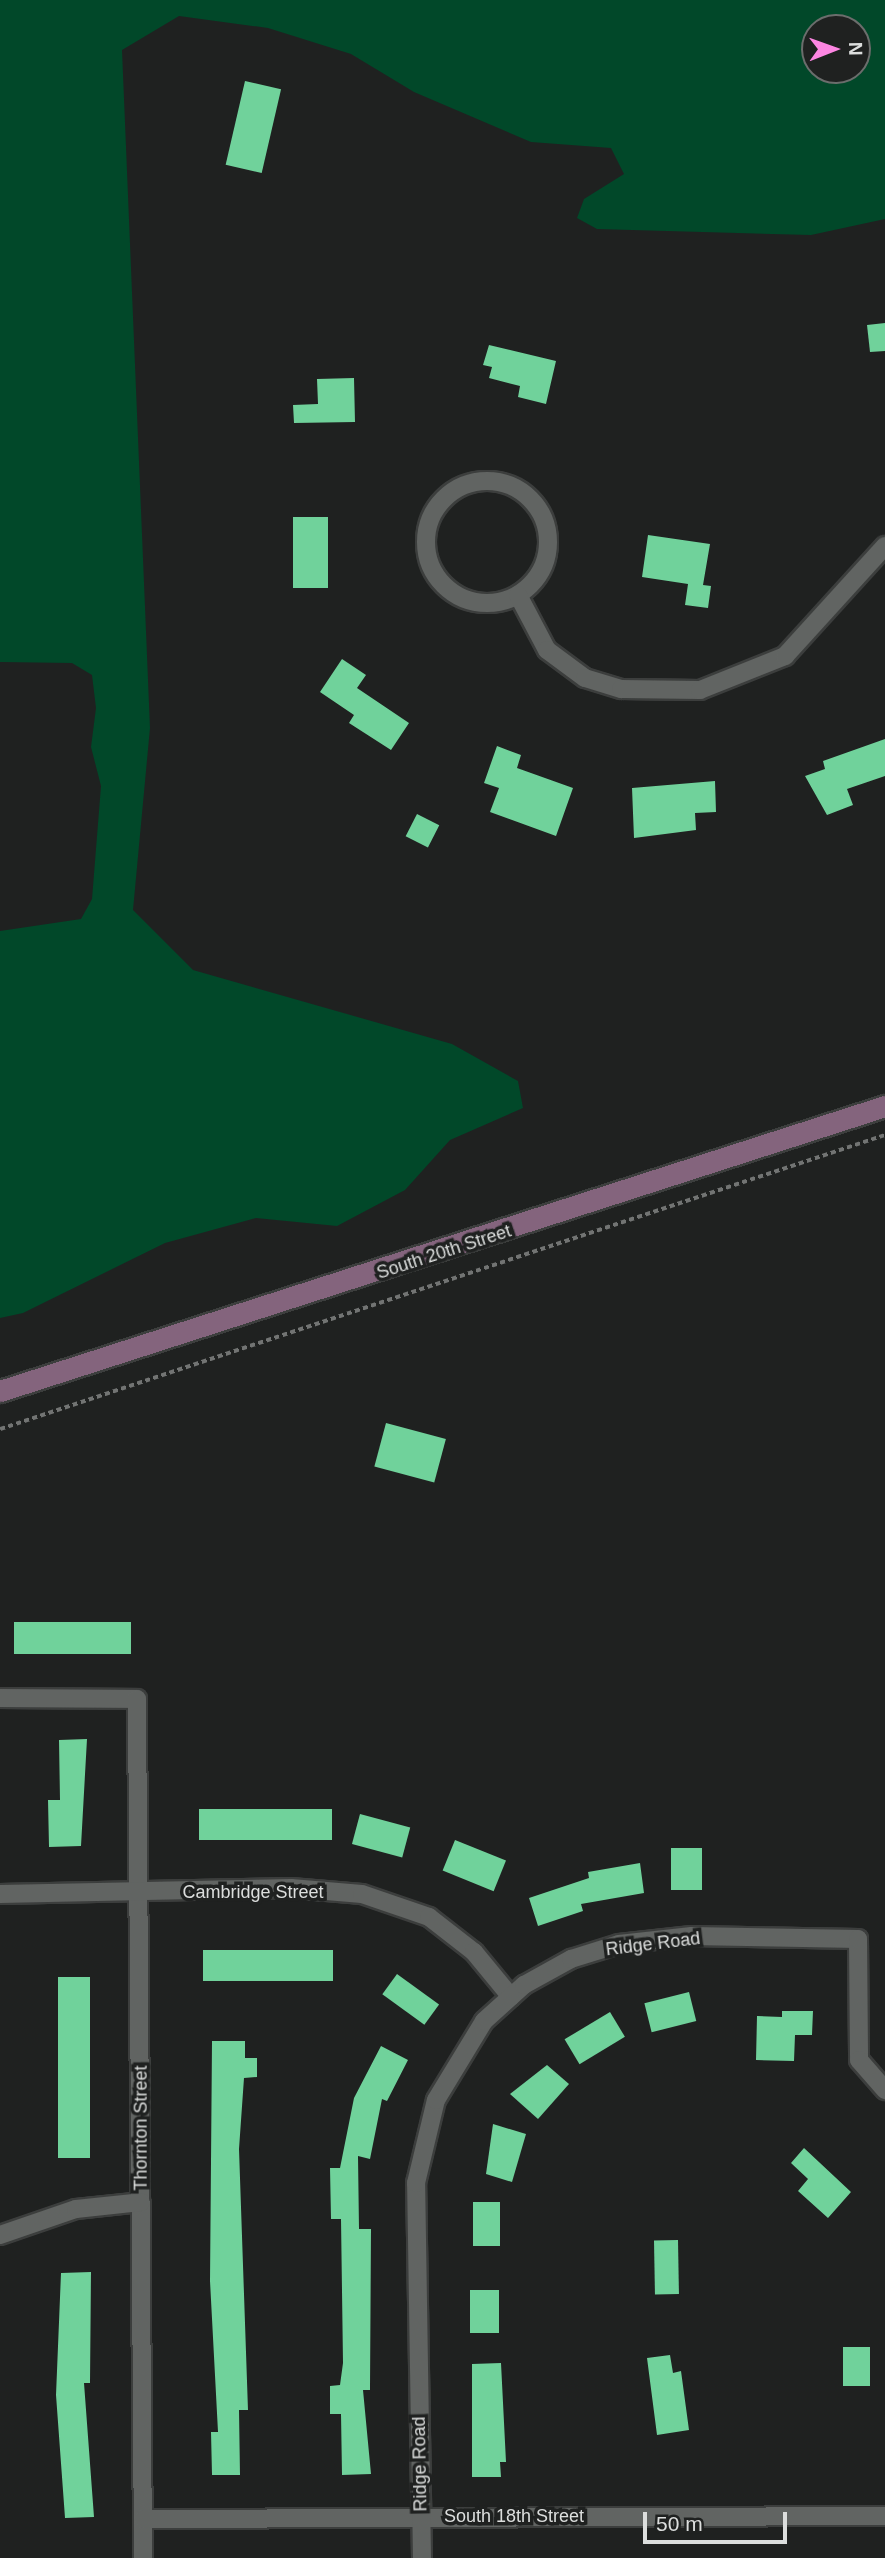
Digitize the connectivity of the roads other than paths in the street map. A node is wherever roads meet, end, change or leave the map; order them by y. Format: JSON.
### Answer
{"nodes":[{"id":1,"x":885,"y":546,"type":"edge"},
{"id":2,"x":518,"y":595,"type":"junction"},
{"id":3,"x":885,"y":1106,"type":"edge"},
{"id":4,"x":0,"y":1391,"type":"edge"},
{"id":5,"x":0,"y":1698,"type":"edge"},
{"id":6,"x":0,"y":1894,"type":"edge"},
{"id":7,"x":141,"y":1894,"type":"junction"},
{"id":8,"x":511,"y":1997,"type":"junction"},
{"id":9,"x":885,"y":2090,"type":"edge"},
{"id":10,"x":141,"y":2203,"type":"junction"},
{"id":11,"x":0,"y":2235,"type":"edge"},
{"id":12,"x":421,"y":2516,"type":"junction"},
{"id":13,"x":885,"y":2516,"type":"edge"},
{"id":14,"x":143,"y":2519,"type":"junction"},
{"id":15,"x":143,"y":2558,"type":"edge"},
{"id":16,"x":422,"y":2558,"type":"edge"}],
"edges":[{"from":1,"to":2,"type":"street"},
{"from":2,"to":2,"type":"street"},
{"from":3,"to":4,"type":"main road","name":"South 20th Street"},
{"from":5,"to":7,"type":"street","name":"Thornton Street"},
{"from":6,"to":7,"type":"street","name":"Cambridge Street"},
{"from":7,"to":8,"type":"street","name":"Cambridge Street"},
{"from":7,"to":10,"type":"street","name":"Thornton Street"},
{"from":8,"to":9,"type":"street","name":"Ridge Road"},
{"from":8,"to":12,"type":"street","name":"Ridge Road"},
{"from":10,"to":11,"type":"street"},
{"from":10,"to":14,"type":"street","name":"Thornton Street"},
{"from":12,"to":13,"type":"street","name":"South 18th Street"},
{"from":12,"to":14,"type":"street","name":"South 18th Street"},
{"from":12,"to":16,"type":"street","name":"Ridge Road"},
{"from":14,"to":15,"type":"street","name":"Thornton Street"}]}
